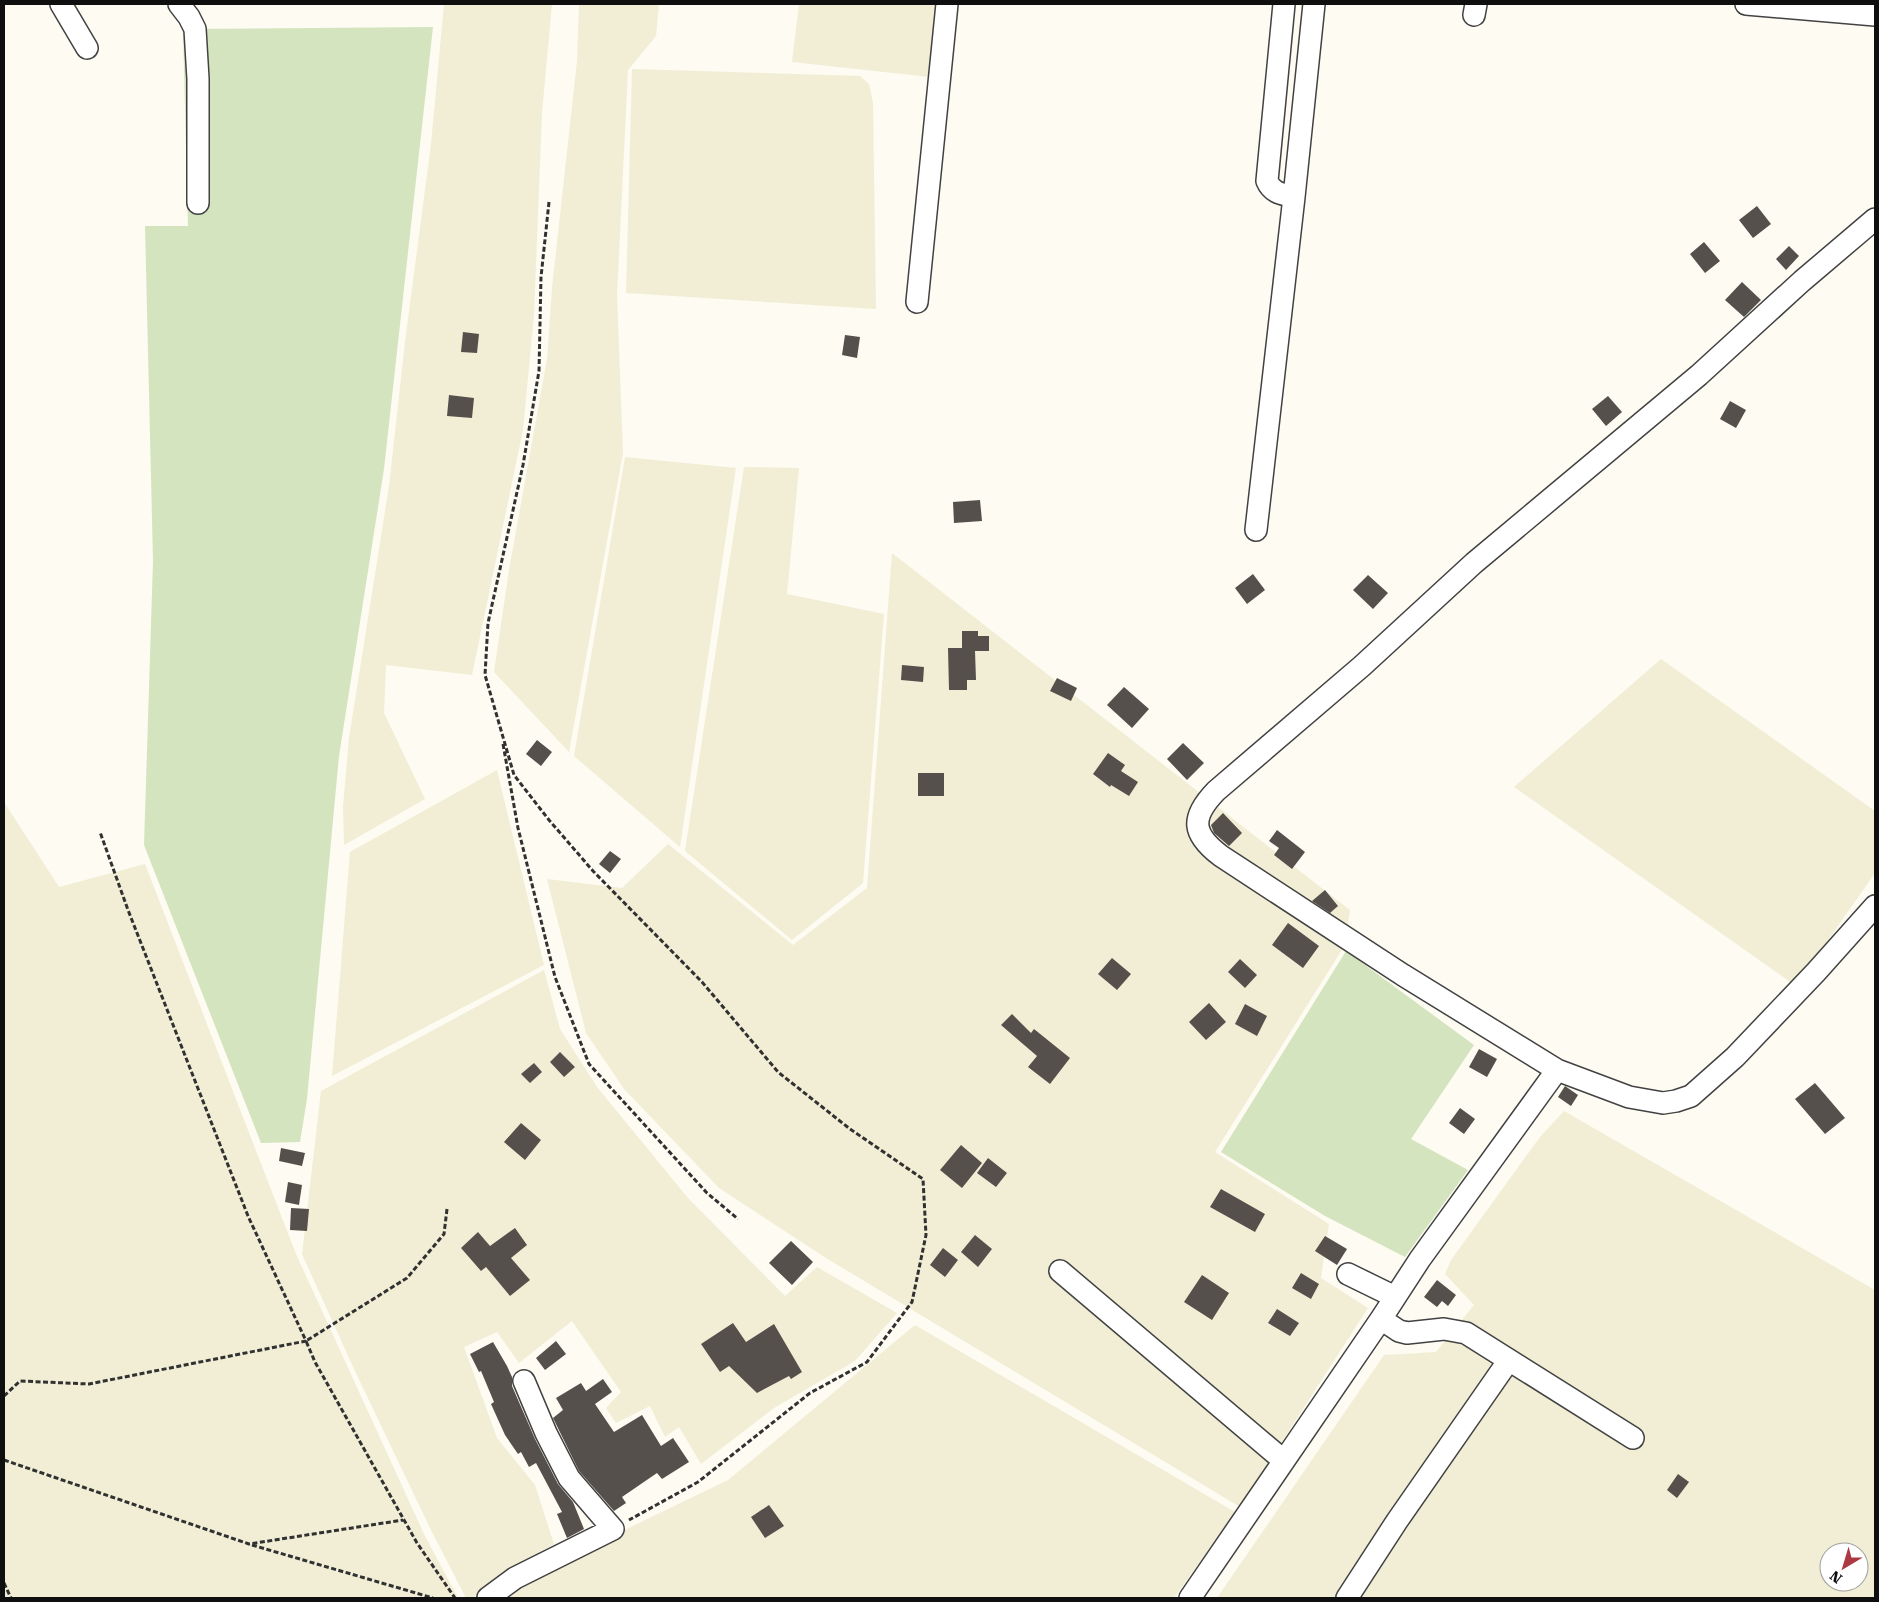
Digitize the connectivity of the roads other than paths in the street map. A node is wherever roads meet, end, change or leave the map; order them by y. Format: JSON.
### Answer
{"nodes":[{"id":1,"x":61,"y":4,"type":"edge"},
{"id":2,"x":179,"y":4,"type":"edge"},
{"id":3,"x":947,"y":4,"type":"edge"},
{"id":4,"x":1284,"y":4,"type":"edge"},
{"id":5,"x":1314,"y":4,"type":"edge"},
{"id":6,"x":1746,"y":4,"type":"edge"},
{"id":7,"x":1875,"y":15,"type":"edge"},
{"id":8,"x":87,"y":48,"type":"dead end"},
{"id":9,"x":1294,"y":197,"type":"junction"},
{"id":10,"x":198,"y":203,"type":"dead end"},
{"id":11,"x":1875,"y":219,"type":"edge"},
{"id":12,"x":917,"y":302,"type":"dead end"},
{"id":13,"x":1256,"y":530,"type":"dead end"},
{"id":14,"x":1875,"y":906,"type":"edge"},
{"id":15,"x":1557,"y":1070,"type":"junction"},
{"id":16,"x":1060,"y":1271,"type":"dead end"},
{"id":17,"x":1348,"y":1274,"type":"dead end"},
{"id":18,"x":1395,"y":1297,"type":"junction"},
{"id":19,"x":1381,"y":1319,"type":"junction"},
{"id":20,"x":1509,"y":1360,"type":"junction"},
{"id":21,"x":524,"y":1381,"type":"dead end"},
{"id":22,"x":1633,"y":1438,"type":"dead end"},
{"id":23,"x":1283,"y":1460,"type":"junction"},
{"id":24,"x":488,"y":1598,"type":"edge"},
{"id":25,"x":1190,"y":1598,"type":"edge"},
{"id":26,"x":1347,"y":1598,"type":"edge"}],
"edges":[{"from":1,"to":8,"type":"street"},
{"from":2,"to":10,"type":"street"},
{"from":3,"to":12,"type":"street"},
{"from":4,"to":9,"type":"street"},
{"from":5,"to":9,"type":"street"},
{"from":6,"to":7,"type":"street"},
{"from":9,"to":13,"type":"street"},
{"from":11,"to":15,"type":"street"},
{"from":14,"to":15,"type":"street"},
{"from":15,"to":18,"type":"street"},
{"from":16,"to":23,"type":"street"},
{"from":17,"to":18,"type":"street"},
{"from":18,"to":19,"type":"street"},
{"from":19,"to":20,"type":"street"},
{"from":19,"to":23,"type":"street"},
{"from":20,"to":22,"type":"street"},
{"from":20,"to":26,"type":"street"},
{"from":21,"to":24,"type":"street"},
{"from":23,"to":25,"type":"street"}]}
